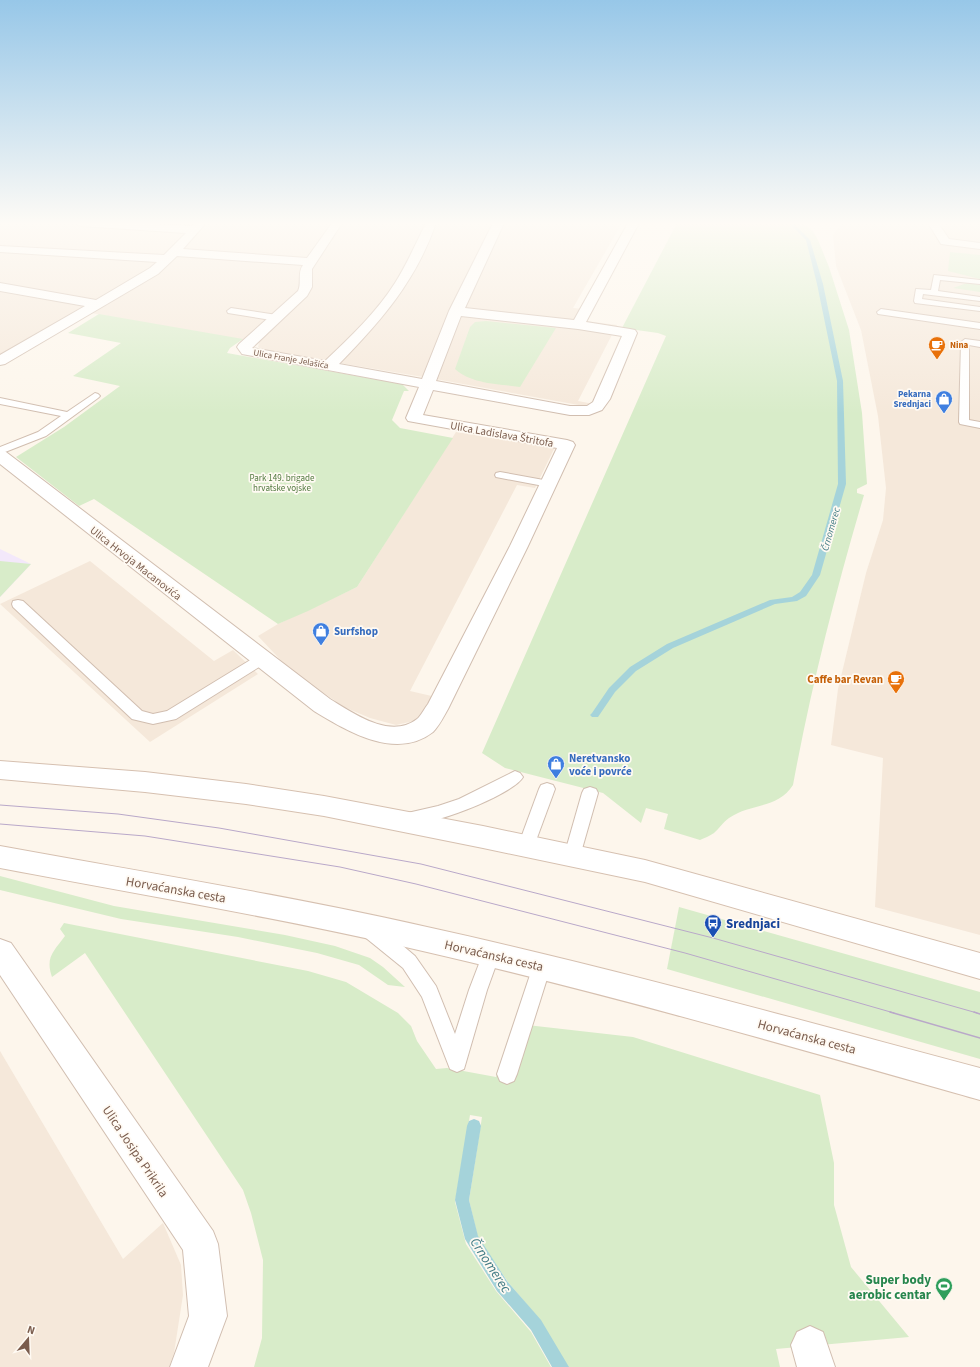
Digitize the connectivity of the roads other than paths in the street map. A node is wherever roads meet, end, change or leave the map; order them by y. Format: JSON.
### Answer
{"nodes":[{"id":1,"x":0,"y":287,"type":"edge"},
{"id":2,"x":127,"y":287,"type":"edge"},
{"id":3,"x":306,"y":287,"type":"edge"},
{"id":4,"x":398,"y":287,"type":"edge"},
{"id":5,"x":468,"y":287,"type":"edge"},
{"id":6,"x":599,"y":287,"type":"edge"},
{"id":7,"x":935,"y":287,"type":"edge"},
{"id":8,"x":934,"y":293,"type":"junction"},
{"id":9,"x":980,"y":299,"type":"edge"},
{"id":10,"x":98,"y":304,"type":"junction"},
{"id":11,"x":980,"y":309,"type":"edge"},
{"id":12,"x":231,"y":311,"type":"dead end"},
{"id":13,"x":456,"y":311,"type":"junction"},
{"id":14,"x":277,"y":318,"type":"junction"},
{"id":15,"x":883,"y":321,"type":"dead end"},
{"id":16,"x":578,"y":325,"type":"junction"},
{"id":17,"x":980,"y":326,"type":"edge"},
{"id":18,"x":980,"y":344,"type":"edge"},
{"id":19,"x":0,"y":361,"type":"edge"},
{"id":20,"x":328,"y":366,"type":"junction"},
{"id":21,"x":427,"y":384,"type":"junction"},
{"id":22,"x":94,"y":396,"type":"dead end"},
{"id":23,"x":0,"y":401,"type":"edge"},
{"id":24,"x":69,"y":415,"type":"junction"},
{"id":25,"x":980,"y":425,"type":"edge"},
{"id":26,"x":0,"y":451,"type":"edge"},
{"id":27,"x":0,"y":456,"type":"edge"},
{"id":28,"x":500,"y":475,"type":"dead end"},
{"id":29,"x":549,"y":484,"type":"junction"},
{"id":30,"x":18,"y":604,"type":"dead end"},
{"id":31,"x":268,"y":664,"type":"junction"},
{"id":32,"x":0,"y":770,"type":"edge"},
{"id":33,"x":515,"y":777,"type":"dead end"},
{"id":34,"x":547,"y":789,"type":"dead end"},
{"id":35,"x":590,"y":793,"type":"dead end"},
{"id":36,"x":397,"y":820,"type":"junction"},
{"id":37,"x":526,"y":846,"type":"junction"},
{"id":38,"x":572,"y":856,"type":"junction"},
{"id":39,"x":0,"y":857,"type":"edge"},
{"id":40,"x":340,"y":920,"type":"junction"},
{"id":41,"x":1,"y":952,"type":"dead end"},
{"id":42,"x":491,"y":954,"type":"junction"},
{"id":43,"x":542,"y":966,"type":"junction"},
{"id":44,"x":980,"y":966,"type":"edge"},
{"id":45,"x":507,"y":1074,"type":"dead end"},
{"id":46,"x":980,"y":1084,"type":"edge"},
{"id":47,"x":189,"y":1367,"type":"edge"}],
"edges":[{"from":1,"to":10,"type":"street"},
{"from":2,"to":10,"type":"street"},
{"from":3,"to":14,"type":"street","name":"Ulica Franje Jelašića"},
{"from":4,"to":20,"type":"street"},
{"from":5,"to":13,"type":"street"},
{"from":6,"to":16,"type":"street"},
{"from":7,"to":8,"type":"lane"},
{"from":8,"to":9,"type":"lane"},
{"from":8,"to":11,"type":"lane"},
{"from":10,"to":19,"type":"street"},
{"from":12,"to":14,"type":"lane"},
{"from":13,"to":16,"type":"street"},
{"from":13,"to":21,"type":"street"},
{"from":14,"to":20,"type":"street","name":"Ulica Franje Jelašića"},
{"from":15,"to":17,"type":"lane"},
{"from":16,"to":21,"type":"street"},
{"from":18,"to":25,"type":"lane"},
{"from":20,"to":21,"type":"street","name":"Ulica Franje Jelašića"},
{"from":21,"to":29,"type":"street","name":"Ulica Ladislava Štritofa"},
{"from":22,"to":24,"type":"lane"},
{"from":23,"to":24,"type":"lane"},
{"from":24,"to":26,"type":"lane"},
{"from":27,"to":31,"type":"street","name":"Ulica Hrvoja Macanovića"},
{"from":28,"to":29,"type":"lane"},
{"from":29,"to":31,"type":"street","name":"Ulica Ladislava Štritofa"},
{"from":30,"to":31,"type":"lane"},
{"from":32,"to":36,"type":"street"},
{"from":33,"to":36,"type":"lane"},
{"from":34,"to":37,"type":"lane"},
{"from":35,"to":38,"type":"lane"},
{"from":36,"to":37,"type":"street"},
{"from":37,"to":38,"type":"street"},
{"from":38,"to":44,"type":"street"},
{"from":39,"to":40,"type":"street","name":"Horvaćanska cesta"},
{"from":40,"to":42,"type":"street","name":"Horvaćanska cesta"},
{"from":40,"to":42,"type":"lane"},
{"from":41,"to":47,"type":"street","name":"Ulica Josipa Prikrila"},
{"from":42,"to":43,"type":"street","name":"Horvaćanska cesta"},
{"from":43,"to":45,"type":"lane"},
{"from":43,"to":46,"type":"street","name":"Horvaćanska cesta"}]}
